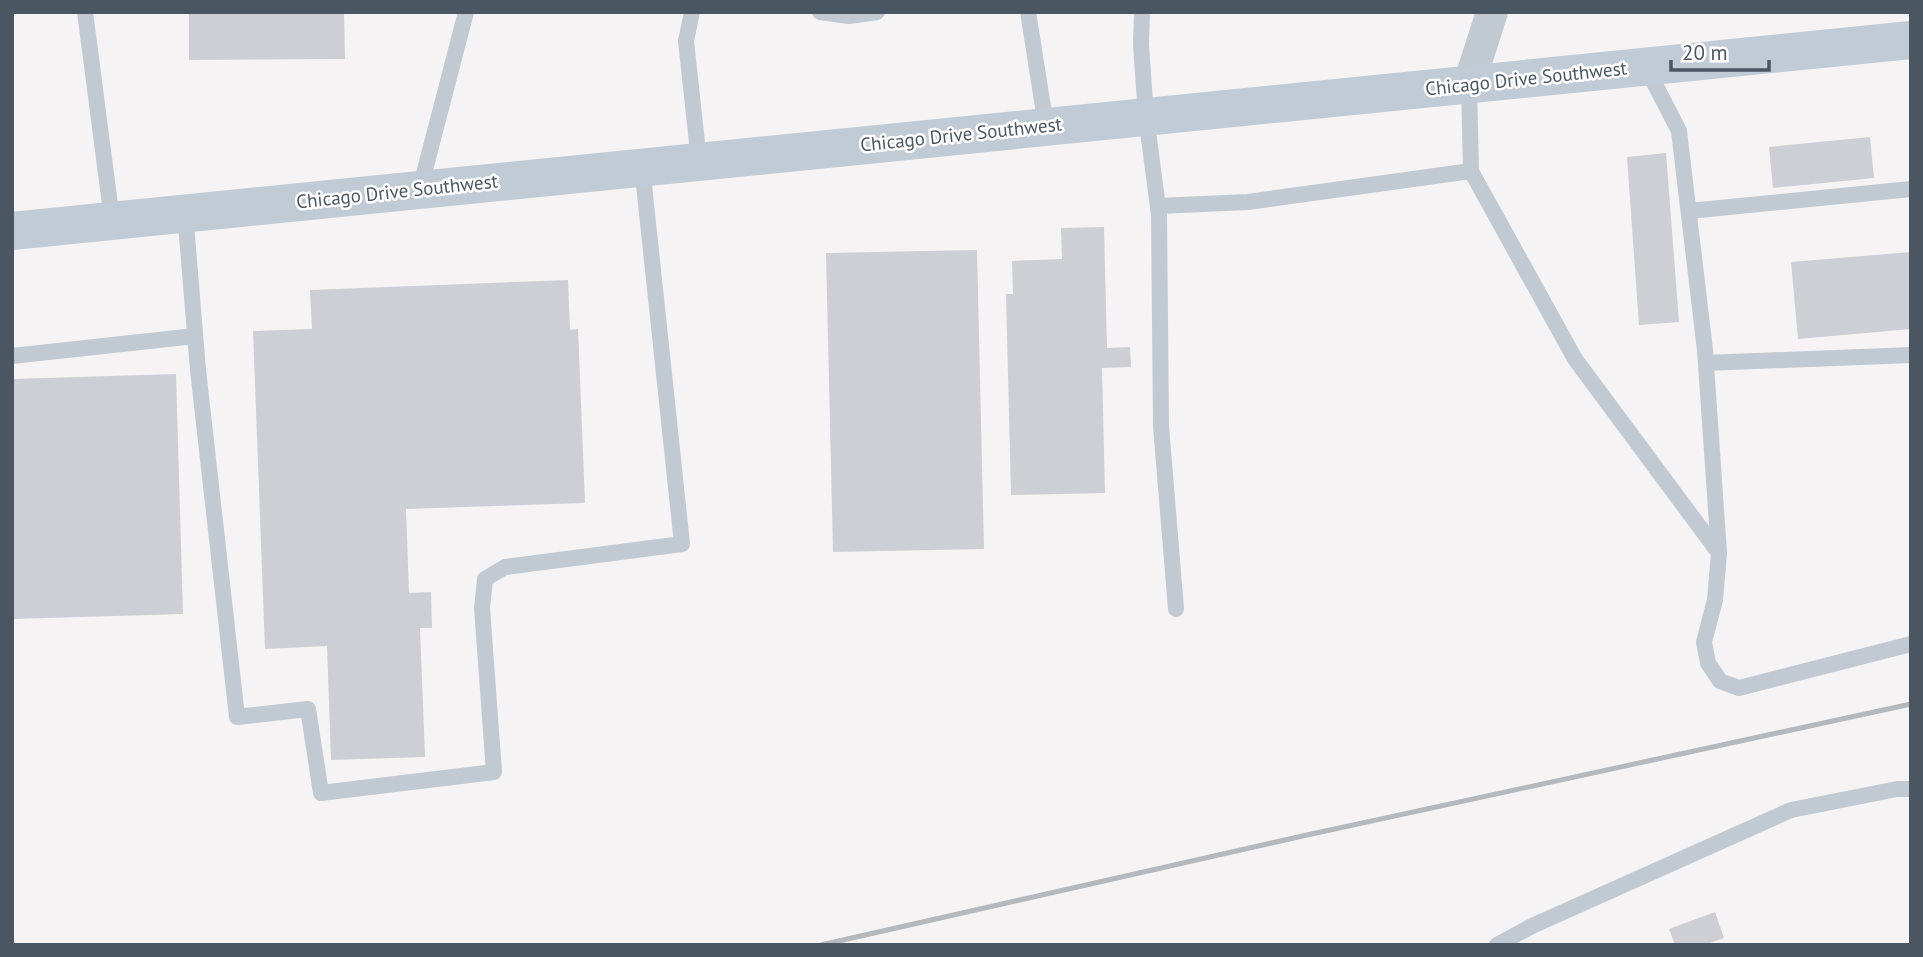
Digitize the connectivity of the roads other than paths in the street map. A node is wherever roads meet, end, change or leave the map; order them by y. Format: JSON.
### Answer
{"nodes":[{"id":1,"x":85,"y":12,"type":"edge"},
{"id":2,"x":466,"y":12,"type":"edge"},
{"id":3,"x":692,"y":12,"type":"edge"},
{"id":4,"x":820,"y":12,"type":"edge"},
{"id":5,"x":877,"y":12,"type":"edge"},
{"id":6,"x":1028,"y":12,"type":"edge"},
{"id":7,"x":1142,"y":12,"type":"edge"},
{"id":8,"x":1492,"y":12,"type":"edge"},
{"id":9,"x":1911,"y":40,"type":"edge"},
{"id":10,"x":1646,"y":66,"type":"junction"},
{"id":11,"x":1469,"y":84,"type":"junction"},
{"id":12,"x":1146,"y":116,"type":"junction"},
{"id":13,"x":1046,"y":126,"type":"junction"},
{"id":14,"x":699,"y":161,"type":"junction"},
{"id":15,"x":642,"y":166,"type":"junction"},
{"id":16,"x":1471,"y":171,"type":"junction"},
{"id":17,"x":420,"y":189,"type":"junction"},
{"id":18,"x":1911,"y":189,"type":"edge"},
{"id":19,"x":1157,"y":206,"type":"junction"},
{"id":20,"x":1689,"y":211,"type":"junction"},
{"id":21,"x":185,"y":212,"type":"junction"},
{"id":22,"x":112,"y":220,"type":"junction"},
{"id":23,"x":12,"y":231,"type":"edge"},
{"id":24,"x":195,"y":336,"type":"junction"},
{"id":25,"x":1911,"y":355,"type":"edge"},
{"id":26,"x":12,"y":356,"type":"edge"},
{"id":27,"x":1706,"y":363,"type":"junction"},
{"id":28,"x":1719,"y":553,"type":"junction"},
{"id":29,"x":1176,"y":609,"type":"dead end"},
{"id":30,"x":1911,"y":644,"type":"edge"},
{"id":31,"x":1911,"y":789,"type":"edge"},
{"id":32,"x":1497,"y":945,"type":"edge"}],
"edges":[{"from":1,"to":22,"type":"lane"},
{"from":2,"to":17,"type":"lane"},
{"from":3,"to":14,"type":"lane"},
{"from":4,"to":5,"type":"lane"},
{"from":6,"to":13,"type":"lane"},
{"from":7,"to":12,"type":"lane"},
{"from":8,"to":11,"type":"street"},
{"from":9,"to":10,"type":"main road","name":"Chicago Drive Southwest"},
{"from":10,"to":11,"type":"main road","name":"Chicago Drive Southwest"},
{"from":10,"to":20,"type":"lane"},
{"from":11,"to":12,"type":"main road","name":"Chicago Drive Southwest"},
{"from":11,"to":16,"type":"lane"},
{"from":12,"to":13,"type":"main road","name":"Chicago Drive Southwest"},
{"from":12,"to":19,"type":"lane"},
{"from":13,"to":14,"type":"main road","name":"Chicago Drive Southwest"},
{"from":14,"to":15,"type":"main road","name":"Chicago Drive Southwest"},
{"from":15,"to":17,"type":"main road","name":"Chicago Drive Southwest"},
{"from":15,"to":24,"type":"lane"},
{"from":16,"to":19,"type":"lane"},
{"from":16,"to":28,"type":"lane"},
{"from":17,"to":21,"type":"main road","name":"Chicago Drive Southwest"},
{"from":18,"to":20,"type":"lane"},
{"from":19,"to":29,"type":"lane"},
{"from":20,"to":27,"type":"lane"},
{"from":21,"to":22,"type":"main road","name":"Chicago Drive Southwest"},
{"from":21,"to":24,"type":"lane"},
{"from":22,"to":23,"type":"main road","name":"Chicago Drive Southwest"},
{"from":24,"to":26,"type":"lane"},
{"from":25,"to":27,"type":"lane"},
{"from":27,"to":28,"type":"lane"},
{"from":28,"to":30,"type":"lane"},
{"from":31,"to":32,"type":"lane"}]}
